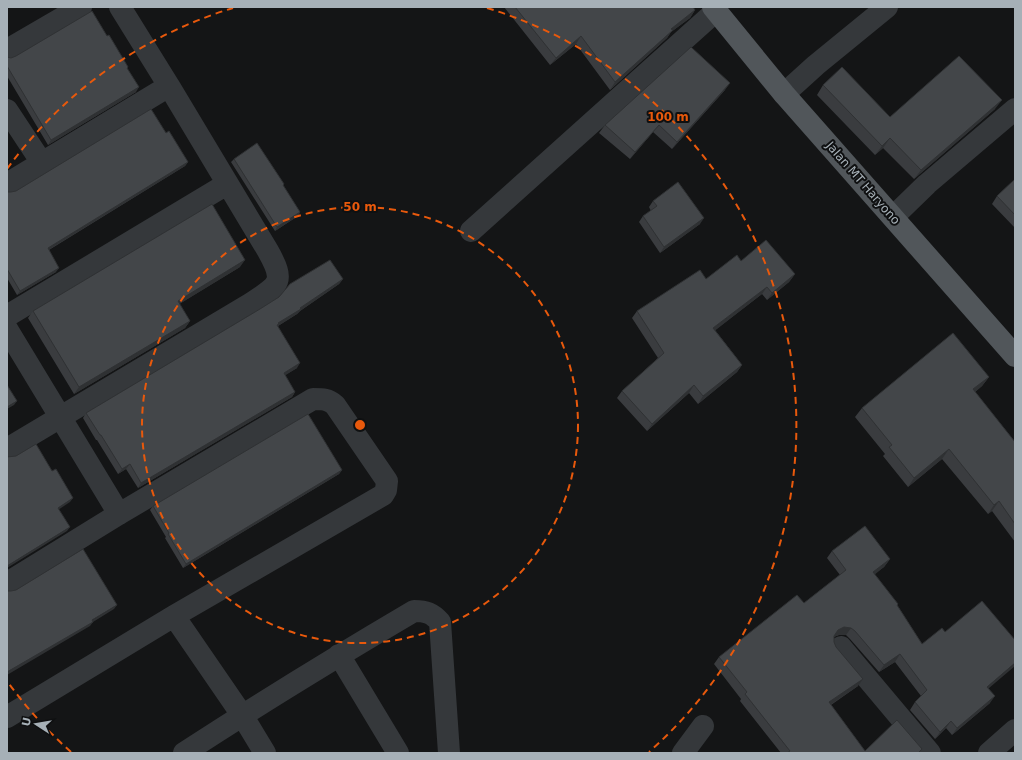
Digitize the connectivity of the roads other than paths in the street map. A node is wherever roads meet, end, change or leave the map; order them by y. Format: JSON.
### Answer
{"nodes":[{"id":1,"x":81,"y":7,"type":"edge"},
{"id":2,"x":120,"y":7,"type":"edge"},
{"id":3,"x":887,"y":7,"type":"edge"},
{"id":4,"x":714,"y":9,"type":"edge"},
{"id":5,"x":7,"y":50,"type":"edge"},
{"id":6,"x":168,"y":86,"type":"junction"},
{"id":7,"x":784,"y":94,"type":"junction"},
{"id":8,"x":1015,"y":109,"type":"edge"},
{"id":9,"x":7,"y":110,"type":"edge"},
{"id":10,"x":42,"y":163,"type":"junction"},
{"id":11,"x":7,"y":184,"type":"edge"},
{"id":12,"x":227,"y":184,"type":"junction"},
{"id":13,"x":893,"y":217,"type":"junction"},
{"id":14,"x":471,"y":231,"type":"dead end"},
{"id":15,"x":7,"y":316,"type":"edge"},
{"id":16,"x":7,"y":329,"type":"edge"},
{"id":17,"x":1015,"y":356,"type":"edge"},
{"id":18,"x":61,"y":418,"type":"junction"},
{"id":19,"x":7,"y":450,"type":"edge"},
{"id":20,"x":119,"y":514,"type":"junction"},
{"id":21,"x":7,"y":583,"type":"edge"},
{"id":22,"x":174,"y":616,"type":"junction"},
{"id":23,"x":841,"y":647,"type":"dead end"},
{"id":24,"x":339,"y":655,"type":"junction"},
{"id":25,"x":242,"y":715,"type":"junction"},
{"id":26,"x":7,"y":717,"type":"edge"},
{"id":27,"x":703,"y":726,"type":"dead end"},
{"id":28,"x":1015,"y":730,"type":"edge"},
{"id":29,"x":998,"y":750,"type":"edge"},
{"id":30,"x":184,"y":753,"type":"edge"},
{"id":31,"x":265,"y":753,"type":"edge"},
{"id":32,"x":398,"y":753,"type":"edge"},
{"id":33,"x":449,"y":753,"type":"edge"},
{"id":34,"x":683,"y":753,"type":"edge"},
{"id":35,"x":930,"y":753,"type":"edge"}],
"edges":[{"from":1,"to":5,"type":"street"},
{"from":2,"to":6,"type":"street"},
{"from":3,"to":7,"type":"street"},
{"from":4,"to":7,"type":"main road","name":"Jalan MT Haryono"},
{"from":4,"to":14,"type":"street"},
{"from":6,"to":10,"type":"street"},
{"from":6,"to":12,"type":"street"},
{"from":7,"to":13,"type":"main road","name":"Jalan MT Haryono"},
{"from":8,"to":13,"type":"street"},
{"from":9,"to":10,"type":"street"},
{"from":10,"to":11,"type":"street"},
{"from":12,"to":15,"type":"street"},
{"from":12,"to":18,"type":"street"},
{"from":13,"to":17,"type":"main road","name":"Jalan MT Haryono"},
{"from":16,"to":18,"type":"street"},
{"from":18,"to":19,"type":"street"},
{"from":18,"to":20,"type":"street"},
{"from":20,"to":21,"type":"street"},
{"from":20,"to":22,"type":"street"},
{"from":22,"to":25,"type":"street"},
{"from":22,"to":26,"type":"street"},
{"from":23,"to":35,"type":"street"},
{"from":24,"to":25,"type":"street"},
{"from":24,"to":32,"type":"street"},
{"from":24,"to":33,"type":"street"},
{"from":25,"to":30,"type":"street"},
{"from":25,"to":31,"type":"street"},
{"from":27,"to":34,"type":"street"},
{"from":28,"to":29,"type":"street"}]}
